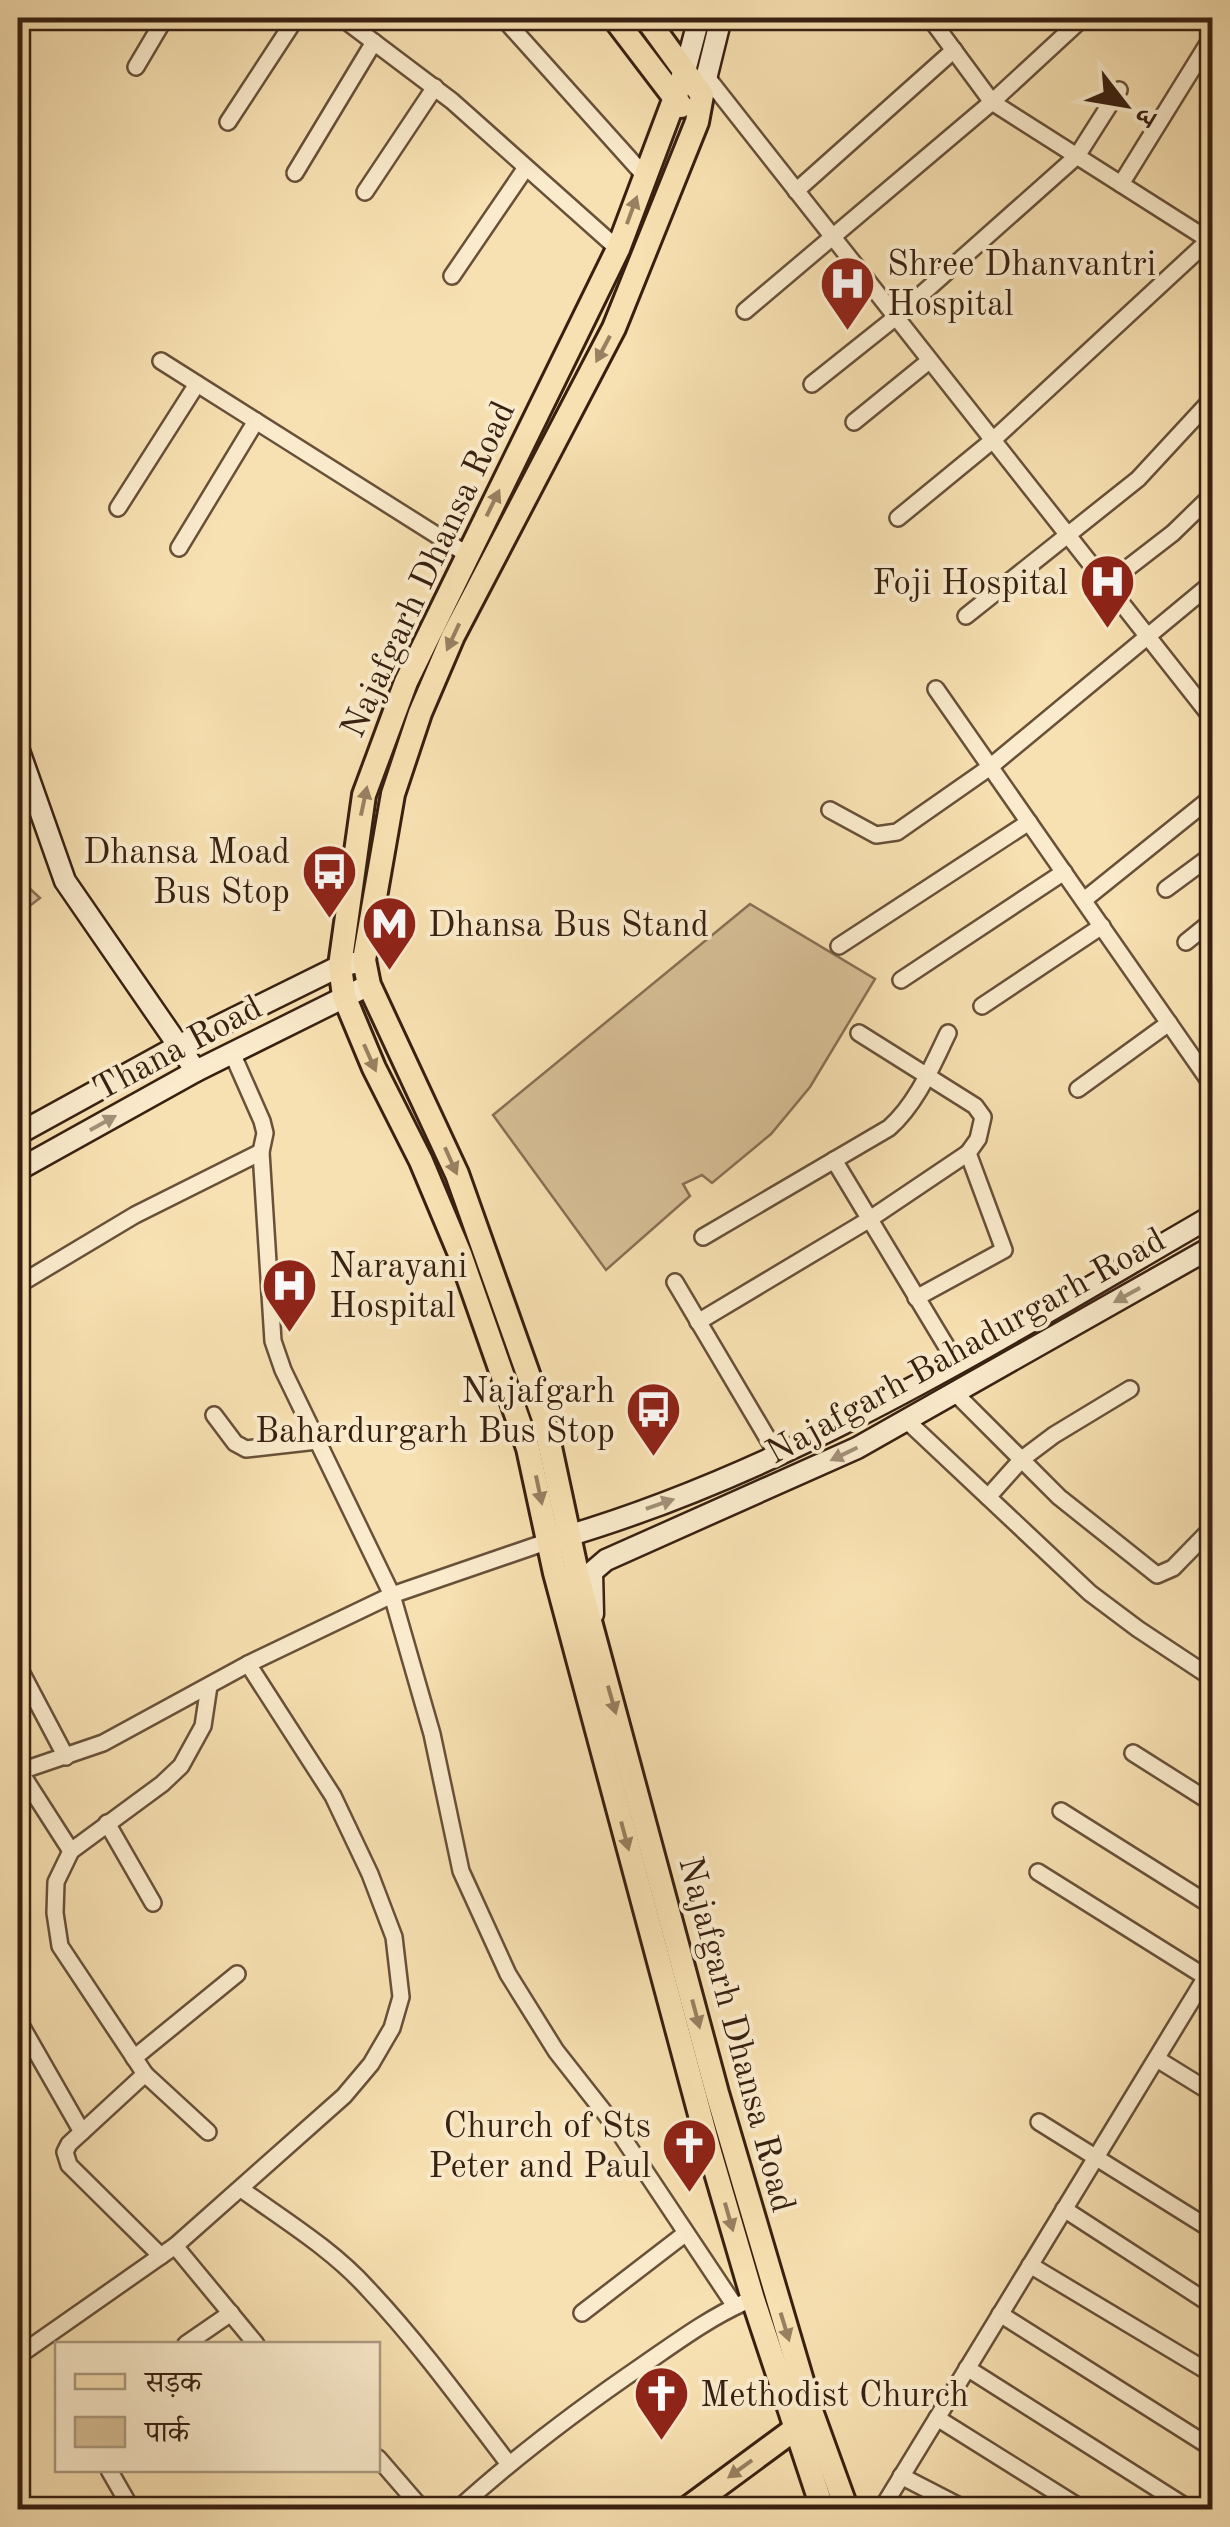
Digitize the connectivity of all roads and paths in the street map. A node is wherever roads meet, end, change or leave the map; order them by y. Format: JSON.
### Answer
{"nodes":[{"id":1,"x":166,"y":18,"type":"edge"},
{"id":2,"x":296,"y":18,"type":"edge"},
{"id":3,"x":342,"y":18,"type":"edge"},
{"id":4,"x":503,"y":18,"type":"edge"},
{"id":5,"x":614,"y":18,"type":"edge"},
{"id":6,"x":646,"y":18,"type":"edge"},
{"id":7,"x":699,"y":18,"type":"edge"},
{"id":8,"x":721,"y":18,"type":"edge"},
{"id":9,"x":930,"y":18,"type":"edge"},
{"id":10,"x":1083,"y":18,"type":"edge"},
{"id":11,"x":1212,"y":37,"type":"edge"},
{"id":12,"x":374,"y":42,"type":"junction"},
{"id":13,"x":954,"y":50,"type":"junction"},
{"id":14,"x":136,"y":67,"type":"dead end"},
{"id":15,"x":698,"y":81,"type":"junction"},
{"id":16,"x":434,"y":88,"type":"junction"},
{"id":17,"x":1118,"y":90,"type":"dead end"},
{"id":18,"x":676,"y":100,"type":"junction"},
{"id":19,"x":992,"y":102,"type":"junction"},
{"id":20,"x":228,"y":122,"type":"dead end"},
{"id":21,"x":696,"y":125,"type":"junction"},
{"id":22,"x":1077,"y":156,"type":"junction"},
{"id":23,"x":525,"y":169,"type":"junction"},
{"id":24,"x":295,"y":173,"type":"dead end"},
{"id":25,"x":644,"y":175,"type":"junction"},
{"id":26,"x":1121,"y":184,"type":"junction"},
{"id":27,"x":796,"y":191,"type":"junction"},
{"id":28,"x":365,"y":192,"type":"dead end"},
{"id":29,"x":834,"y":240,"type":"junction"},
{"id":30,"x":1210,"y":241,"type":"edge"},
{"id":31,"x":618,"y":249,"type":"junction"},
{"id":32,"x":452,"y":276,"type":"dead end"},
{"id":33,"x":745,"y":312,"type":"dead end"},
{"id":34,"x":896,"y":317,"type":"junction"},
{"id":35,"x":161,"y":361,"type":"dead end"},
{"id":36,"x":929,"y":361,"type":"junction"},
{"id":37,"x":197,"y":384,"type":"junction"},
{"id":38,"x":812,"y":384,"type":"dead end"},
{"id":39,"x":1212,"y":399,"type":"edge"},
{"id":40,"x":256,"y":421,"type":"junction"},
{"id":41,"x":854,"y":422,"type":"dead end"},
{"id":42,"x":993,"y":440,"type":"junction"},
{"id":43,"x":1212,"y":495,"type":"edge"},
{"id":44,"x":118,"y":508,"type":"dead end"},
{"id":45,"x":898,"y":518,"type":"dead end"},
{"id":46,"x":1070,"y":536,"type":"junction"},
{"id":47,"x":179,"y":548,"type":"dead end"},
{"id":48,"x":468,"y":555,"type":"junction"},
{"id":49,"x":1212,"y":583,"type":"edge"},
{"id":50,"x":1107,"y":584,"type":"junction"},
{"id":51,"x":966,"y":616,"type":"dead end"},
{"id":52,"x":1150,"y":638,"type":"junction"},
{"id":53,"x":936,"y":689,"type":"dead end"},
{"id":54,"x":1212,"y":716,"type":"edge"},
{"id":55,"x":18,"y":748,"type":"edge"},
{"id":56,"x":990,"y":767,"type":"junction"},
{"id":57,"x":1212,"y":797,"type":"edge"},
{"id":58,"x":830,"y":810,"type":"dead end"},
{"id":59,"x":1028,"y":822,"type":"junction"},
{"id":60,"x":1212,"y":855,"type":"edge"},
{"id":61,"x":1064,"y":872,"type":"junction"},
{"id":62,"x":1166,"y":889,"type":"dead end"},
{"id":63,"x":1084,"y":900,"type":"junction"},
{"id":64,"x":1212,"y":921,"type":"edge"},
{"id":65,"x":1102,"y":926,"type":"junction"},
{"id":66,"x":1186,"y":942,"type":"dead end"},
{"id":67,"x":839,"y":946,"type":"dead end"},
{"id":68,"x":340,"y":966,"type":"junction"},
{"id":69,"x":367,"y":974,"type":"junction"},
{"id":70,"x":901,"y":980,"type":"dead end"},
{"id":71,"x":344,"y":996,"type":"junction"},
{"id":72,"x":982,"y":1006,"type":"dead end"},
{"id":73,"x":1169,"y":1023,"type":"junction"},
{"id":74,"x":948,"y":1033,"type":"dead end"},
{"id":75,"x":859,"y":1034,"type":"dead end"},
{"id":76,"x":178,"y":1046,"type":"junction"},
{"id":77,"x":232,"y":1054,"type":"junction"},
{"id":78,"x":196,"y":1071,"type":"junction"},
{"id":79,"x":928,"y":1075,"type":"junction"},
{"id":80,"x":1212,"y":1085,"type":"edge"},
{"id":81,"x":1078,"y":1089,"type":"dead end"},
{"id":82,"x":18,"y":1134,"type":"edge"},
{"id":83,"x":261,"y":1152,"type":"junction"},
{"id":84,"x":968,"y":1153,"type":"junction"},
{"id":85,"x":834,"y":1160,"type":"junction"},
{"id":86,"x":18,"y":1170,"type":"edge"},
{"id":87,"x":1212,"y":1216,"type":"edge"},
{"id":88,"x":870,"y":1219,"type":"junction"},
{"id":89,"x":703,"y":1238,"type":"dead end"},
{"id":90,"x":1212,"y":1247,"type":"edge"},
{"id":91,"x":674,"y":1282,"type":"dead end"},
{"id":92,"x":18,"y":1285,"type":"edge"},
{"id":93,"x":916,"y":1298,"type":"junction"},
{"id":94,"x":698,"y":1322,"type":"junction"},
{"id":95,"x":957,"y":1364,"type":"junction"},
{"id":96,"x":1130,"y":1390,"type":"dead end"},
{"id":97,"x":955,"y":1392,"type":"junction"},
{"id":98,"x":214,"y":1414,"type":"dead end"},
{"id":99,"x":905,"y":1420,"type":"junction"},
{"id":100,"x":317,"y":1441,"type":"junction"},
{"id":101,"x":778,"y":1456,"type":"junction"},
{"id":102,"x":1022,"y":1459,"type":"junction"},
{"id":103,"x":988,"y":1498,"type":"junction"},
{"id":104,"x":1212,"y":1528,"type":"edge"},
{"id":105,"x":558,"y":1538,"type":"junction"},
{"id":106,"x":392,"y":1596,"type":"junction"},
{"id":107,"x":595,"y":1639,"type":"junction"},
{"id":108,"x":248,"y":1664,"type":"junction"},
{"id":109,"x":18,"y":1666,"type":"edge"},
{"id":110,"x":1212,"y":1678,"type":"edge"},
{"id":111,"x":209,"y":1686,"type":"junction"},
{"id":112,"x":1133,"y":1753,"type":"dead end"},
{"id":113,"x":66,"y":1757,"type":"junction"},
{"id":114,"x":19,"y":1773,"type":"edge"},
{"id":115,"x":1212,"y":1804,"type":"edge"},
{"id":116,"x":1061,"y":1812,"type":"dead end"},
{"id":117,"x":107,"y":1824,"type":"junction"},
{"id":118,"x":71,"y":1851,"type":"junction"},
{"id":119,"x":1038,"y":1872,"type":"dead end"},
{"id":120,"x":153,"y":1903,"type":"dead end"},
{"id":121,"x":1212,"y":1906,"type":"edge"},
{"id":122,"x":236,"y":1974,"type":"dead end"},
{"id":123,"x":1210,"y":1975,"type":"edge"},
{"id":124,"x":18,"y":2020,"type":"edge"},
{"id":125,"x":134,"y":2058,"type":"junction"},
{"id":126,"x":1157,"y":2058,"type":"junction"},
{"id":127,"x":145,"y":2074,"type":"junction"},
{"id":128,"x":1212,"y":2092,"type":"edge"},
{"id":129,"x":1039,"y":2122,"type":"dead end"},
{"id":130,"x":82,"y":2132,"type":"junction"},
{"id":131,"x":208,"y":2132,"type":"dead end"},
{"id":132,"x":1096,"y":2158,"type":"junction"},
{"id":133,"x":241,"y":2189,"type":"junction"},
{"id":134,"x":1064,"y":2209,"type":"junction"},
{"id":135,"x":1212,"y":2230,"type":"edge"},
{"id":136,"x":686,"y":2234,"type":"junction"},
{"id":137,"x":176,"y":2246,"type":"junction"},
{"id":138,"x":161,"y":2256,"type":"junction"},
{"id":139,"x":1030,"y":2265,"type":"junction"},
{"id":140,"x":744,"y":2303,"type":"junction"},
{"id":141,"x":1212,"y":2304,"type":"edge"},
{"id":142,"x":231,"y":2312,"type":"junction"},
{"id":143,"x":582,"y":2314,"type":"dead end"},
{"id":144,"x":1000,"y":2314,"type":"junction"},
{"id":145,"x":189,"y":2342,"type":"edge"},
{"id":146,"x":254,"y":2342,"type":"edge"},
{"id":147,"x":18,"y":2353,"type":"edge"},
{"id":148,"x":967,"y":2368,"type":"junction"},
{"id":149,"x":1212,"y":2374,"type":"edge"},
{"id":150,"x":937,"y":2418,"type":"junction"},
{"id":151,"x":804,"y":2423,"type":"junction"},
{"id":152,"x":1212,"y":2448,"type":"edge"},
{"id":153,"x":380,"y":2460,"type":"edge"},
{"id":154,"x":508,"y":2464,"type":"junction"},
{"id":155,"x":110,"y":2472,"type":"edge"},
{"id":156,"x":901,"y":2476,"type":"junction"},
{"id":157,"x":132,"y":2510,"type":"edge"},
{"id":158,"x":423,"y":2510,"type":"edge"},
{"id":159,"x":457,"y":2510,"type":"edge"},
{"id":160,"x":685,"y":2510,"type":"edge"},
{"id":161,"x":822,"y":2510,"type":"edge"},
{"id":162,"x":847,"y":2510,"type":"edge"},
{"id":163,"x":881,"y":2510,"type":"edge"},
{"id":164,"x":967,"y":2510,"type":"edge"},
{"id":165,"x":1084,"y":2510,"type":"edge"},
{"id":166,"x":1191,"y":2510,"type":"edge"}],
"edges":[{"from":1,"to":14,"type":"street"},
{"from":2,"to":20,"type":"street"},
{"from":3,"to":12,"type":"street"},
{"from":4,"to":25,"type":"street"},
{"from":5,"to":18,"type":"main road"},
{"from":6,"to":15,"type":"main road"},
{"from":7,"to":15,"type":"main road","name":"Najafgarh Dhansa Road"},
{"from":8,"to":15,"type":"main road","name":"Najafgarh Dhansa Road"},
{"from":9,"to":13,"type":"street"},
{"from":10,"to":19,"type":"street"},
{"from":11,"to":26,"type":"street"},
{"from":12,"to":16,"type":"street"},
{"from":12,"to":24,"type":"street"},
{"from":13,"to":19,"type":"street"},
{"from":13,"to":27,"type":"street"},
{"from":15,"to":18,"type":"main road","name":"Najafgarh Dhansa Road"},
{"from":15,"to":21,"type":"main road","name":"Najafgarh Dhansa Road"},
{"from":15,"to":27,"type":"street"},
{"from":16,"to":23,"type":"street"},
{"from":16,"to":28,"type":"street"},
{"from":17,"to":22,"type":"street"},
{"from":18,"to":21,"type":"main road"},
{"from":18,"to":25,"type":"main road","name":"Najafgarh Dhansa Road"},
{"from":19,"to":22,"type":"street"},
{"from":19,"to":29,"type":"street"},
{"from":21,"to":69,"type":"main road","name":"Najafgarh Dhansa Road","one_way":true},
{"from":22,"to":26,"type":"street"},
{"from":22,"to":34,"type":"street"},
{"from":23,"to":31,"type":"street"},
{"from":23,"to":32,"type":"street"},
{"from":31,"to":25,"type":"main road","name":"Najafgarh Dhansa Road","one_way":true},
{"from":26,"to":30,"type":"street"},
{"from":27,"to":29,"type":"street"},
{"from":29,"to":33,"type":"street"},
{"from":29,"to":34,"type":"street"},
{"from":30,"to":42,"type":"street"},
{"from":48,"to":31,"type":"main road","name":"Najafgarh Dhansa Road","one_way":true},
{"from":34,"to":36,"type":"street"},
{"from":34,"to":38,"type":"street"},
{"from":35,"to":37,"type":"street"},
{"from":36,"to":41,"type":"street"},
{"from":36,"to":42,"type":"street"},
{"from":37,"to":40,"type":"street"},
{"from":37,"to":44,"type":"street"},
{"from":39,"to":46,"type":"street"},
{"from":40,"to":47,"type":"street"},
{"from":40,"to":48,"type":"street"},
{"from":42,"to":45,"type":"street"},
{"from":42,"to":46,"type":"street"},
{"from":43,"to":50,"type":"street"},
{"from":46,"to":50,"type":"street"},
{"from":46,"to":51,"type":"street"},
{"from":68,"to":48,"type":"main road","name":"Najafgarh Dhansa Road","one_way":true},
{"from":49,"to":52,"type":"street"},
{"from":50,"to":52,"type":"street"},
{"from":52,"to":54,"type":"street"},
{"from":52,"to":56,"type":"street"},
{"from":53,"to":56,"type":"street"},
{"from":55,"to":76,"type":"main road"},
{"from":56,"to":58,"type":"street"},
{"from":56,"to":59,"type":"street"},
{"from":57,"to":63,"type":"street"},
{"from":59,"to":61,"type":"street"},
{"from":59,"to":67,"type":"street"},
{"from":60,"to":62,"type":"street"},
{"from":61,"to":63,"type":"street"},
{"from":61,"to":70,"type":"street"},
{"from":63,"to":65,"type":"street"},
{"from":64,"to":66,"type":"street"},
{"from":65,"to":72,"type":"street"},
{"from":65,"to":73,"type":"street"},
{"from":68,"to":69,"type":"main road"},
{"from":68,"to":71,"type":"main road","name":"Najafgarh Dhansa Road"},
{"from":68,"to":76,"type":"main road"},
{"from":69,"to":71,"type":"main road","name":"Thana Road"},
{"from":69,"to":105,"type":"main road","one_way":true},
{"from":71,"to":77,"type":"main road","name":"Thana Road"},
{"from":71,"to":105,"type":"main road","name":"Najafgarh Dhansa Road","one_way":true},
{"from":73,"to":80,"type":"street"},
{"from":73,"to":81,"type":"street"},
{"from":74,"to":79,"type":"street"},
{"from":75,"to":79,"type":"street"},
{"from":76,"to":78,"type":"main road"},
{"from":76,"to":82,"type":"main road"},
{"from":77,"to":78,"type":"main road","name":"Thana Road"},
{"from":77,"to":83,"type":"street"},
{"from":86,"to":78,"type":"main road","name":"Thana Road","one_way":true},
{"from":79,"to":84,"type":"street"},
{"from":79,"to":85,"type":"street"},
{"from":83,"to":92,"type":"street"},
{"from":83,"to":100,"type":"street"},
{"from":84,"to":88,"type":"street"},
{"from":84,"to":93,"type":"street"},
{"from":85,"to":88,"type":"street"},
{"from":85,"to":89,"type":"street"},
{"from":87,"to":95,"type":"main road","name":"Najafgarh Bahadurgarh Road"},
{"from":88,"to":93,"type":"street"},
{"from":88,"to":94,"type":"street"},
{"from":90,"to":97,"type":"main road","name":"Najafgarh Bahadurgarh Road","one_way":true},
{"from":91,"to":94,"type":"street"},
{"from":93,"to":95,"type":"street"},
{"from":94,"to":101,"type":"street"},
{"from":95,"to":101,"type":"main road","name":"Najafgarh Bahadurgarh Road"},
{"from":96,"to":102,"type":"street"},
{"from":97,"to":99,"type":"main road","name":"Najafgarh Bahadurgarh Road"},
{"from":97,"to":102,"type":"street"},
{"from":98,"to":100,"type":"street"},
{"from":99,"to":103,"type":"street"},
{"from":99,"to":107,"type":"main road","name":"Najafgarh Bahadurgarh Road","one_way":true},
{"from":100,"to":106,"type":"street"},
{"from":105,"to":101,"type":"main road","name":"Najafgarh Bahadurgarh Road","one_way":true},
{"from":102,"to":103,"type":"street"},
{"from":102,"to":104,"type":"street"},
{"from":103,"to":110,"type":"street"},
{"from":105,"to":106,"type":"street"},
{"from":105,"to":107,"type":"main road","name":"Najafgarh Dhansa Road"},
{"from":105,"to":140,"type":"main road","name":"Najafgarh Dhansa Road","one_way":true},
{"from":106,"to":108,"type":"street"},
{"from":106,"to":136,"type":"street"},
{"from":107,"to":151,"type":"main road","name":"Najafgarh Dhansa Road","one_way":true},
{"from":108,"to":111,"type":"street"},
{"from":108,"to":133,"type":"street"},
{"from":109,"to":113,"type":"street"},
{"from":111,"to":113,"type":"street"},
{"from":111,"to":117,"type":"street"},
{"from":112,"to":115,"type":"street"},
{"from":113,"to":114,"type":"street"},
{"from":114,"to":118,"type":"street"},
{"from":116,"to":121,"type":"street"},
{"from":117,"to":118,"type":"street"},
{"from":117,"to":120,"type":"street"},
{"from":118,"to":125,"type":"street"},
{"from":119,"to":123,"type":"street"},
{"from":122,"to":125,"type":"street"},
{"from":123,"to":126,"type":"street"},
{"from":124,"to":130,"type":"street"},
{"from":125,"to":127,"type":"street"},
{"from":126,"to":128,"type":"street"},
{"from":126,"to":132,"type":"street"},
{"from":127,"to":130,"type":"street"},
{"from":127,"to":131,"type":"street"},
{"from":129,"to":132,"type":"street"},
{"from":130,"to":138,"type":"street"},
{"from":132,"to":134,"type":"street"},
{"from":132,"to":135,"type":"street"},
{"from":133,"to":137,"type":"street"},
{"from":133,"to":154,"type":"street"},
{"from":134,"to":139,"type":"street"},
{"from":134,"to":141,"type":"street"},
{"from":136,"to":140,"type":"street"},
{"from":136,"to":143,"type":"street"},
{"from":137,"to":138,"type":"street"},
{"from":137,"to":142,"type":"street"},
{"from":138,"to":147,"type":"street"},
{"from":139,"to":144,"type":"street"},
{"from":139,"to":149,"type":"street"},
{"from":140,"to":151,"type":"main road","name":"Najafgarh Dhansa Road"},
{"from":140,"to":154,"type":"street"},
{"from":142,"to":145,"type":"street"},
{"from":142,"to":146,"type":"street"},
{"from":144,"to":148,"type":"street"},
{"from":144,"to":152,"type":"street"},
{"from":148,"to":150,"type":"street"},
{"from":148,"to":166,"type":"street"},
{"from":150,"to":156,"type":"street"},
{"from":150,"to":165,"type":"street"},
{"from":151,"to":160,"type":"main road","one_way":true},
{"from":151,"to":161,"type":"main road"},
{"from":151,"to":162,"type":"main road","name":"Najafgarh Dhansa Road"},
{"from":153,"to":158,"type":"street"},
{"from":154,"to":159,"type":"street"},
{"from":155,"to":157,"type":"street"},
{"from":156,"to":163,"type":"street"},
{"from":156,"to":164,"type":"street"}]}
